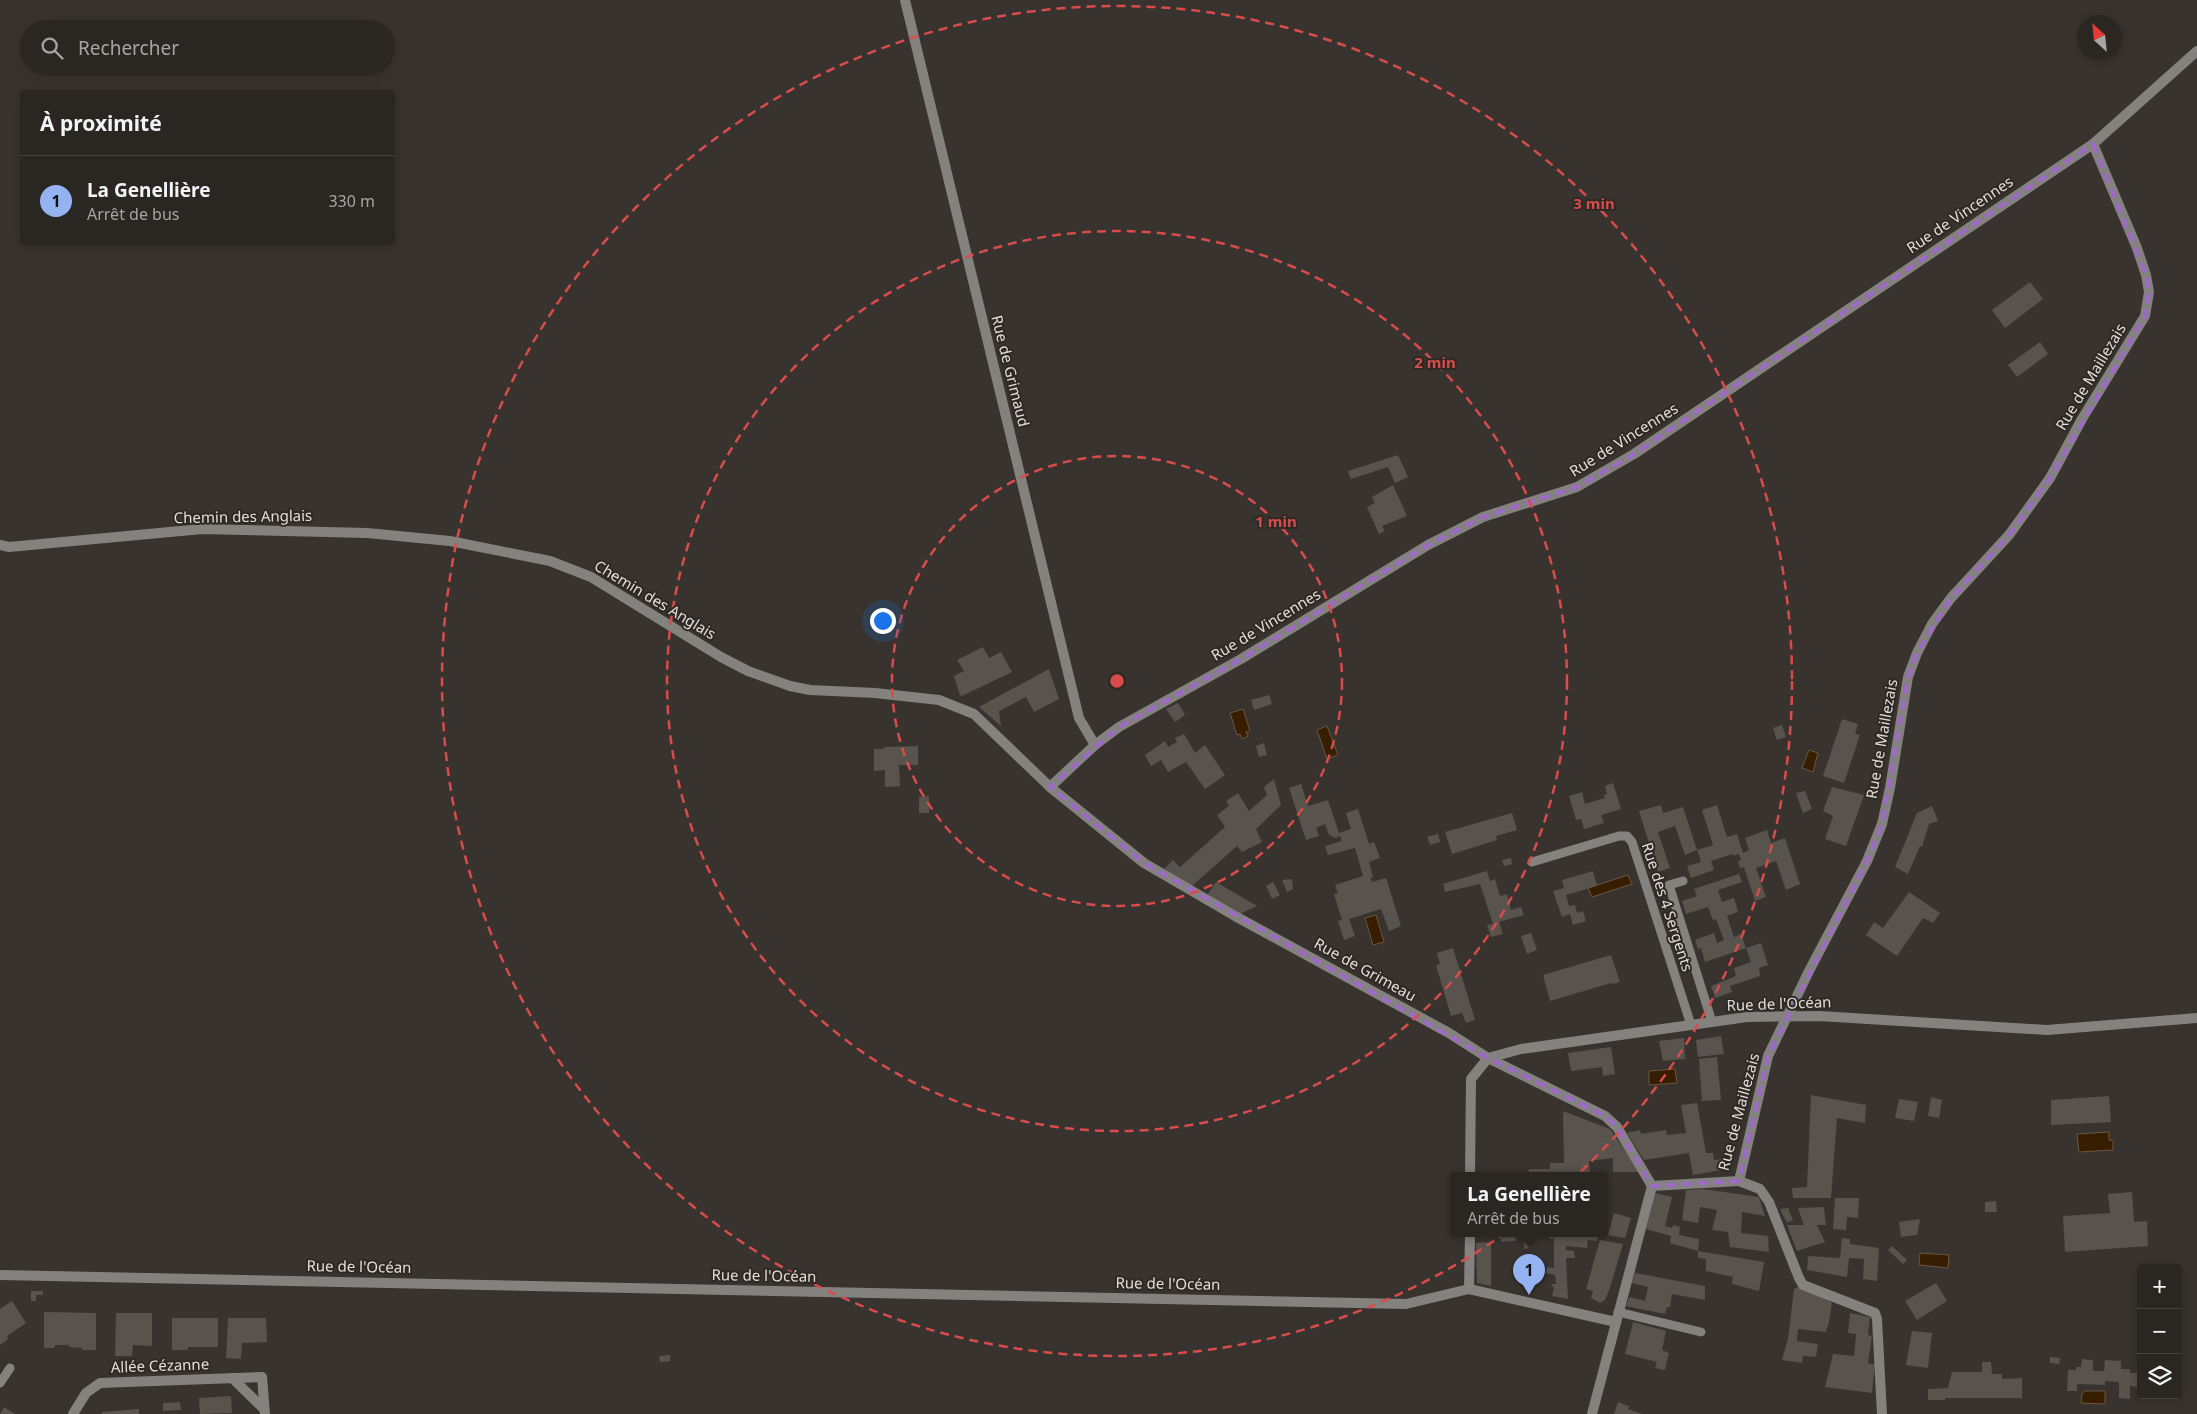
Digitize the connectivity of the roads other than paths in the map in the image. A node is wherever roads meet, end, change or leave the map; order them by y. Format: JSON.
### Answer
{"nodes":[{"id":1,"x":905,"y":0,"type":"edge"},
{"id":2,"x":2197,"y":52,"type":"edge"},
{"id":3,"x":2093,"y":144,"type":"junction"},
{"id":4,"x":0,"y":545,"type":"edge"},
{"id":5,"x":1095,"y":745,"type":"junction"},
{"id":6,"x":1050,"y":787,"type":"junction"},
{"id":7,"x":1532,"y":862,"type":"dead end"},
{"id":8,"x":1683,"y":881,"type":"dead end"},
{"id":9,"x":1787,"y":1016,"type":"junction"},
{"id":10,"x":2197,"y":1018,"type":"edge"},
{"id":11,"x":1712,"y":1022,"type":"junction"},
{"id":12,"x":1691,"y":1025,"type":"junction"},
{"id":13,"x":1488,"y":1058,"type":"junction"},
{"id":14,"x":1470,"y":1172,"type":"edge"},
{"id":15,"x":1738,"y":1181,"type":"junction"},
{"id":16,"x":1652,"y":1186,"type":"junction"},
{"id":17,"x":1470,"y":1237,"type":"edge"},
{"id":18,"x":0,"y":1275,"type":"edge"},
{"id":19,"x":1469,"y":1289,"type":"junction"},
{"id":20,"x":1617,"y":1317,"type":"junction"},
{"id":21,"x":1702,"y":1332,"type":"dead end"},
{"id":22,"x":10,"y":1368,"type":"dead end"},
{"id":23,"x":232,"y":1378,"type":"junction"},
{"id":24,"x":0,"y":1382,"type":"edge"},
{"id":25,"x":265,"y":1411,"type":"edge"},
{"id":26,"x":1885,"y":1412,"type":"edge"},
{"id":27,"x":73,"y":1414,"type":"edge"},
{"id":28,"x":1592,"y":1414,"type":"edge"}],
"edges":[{"from":1,"to":5,"type":"street","name":"Rue de Grimaud"},
{"from":2,"to":3,"type":"street"},
{"from":3,"to":5,"type":"street","name":"Rue de Vincennes"},
{"from":3,"to":9,"type":"street","name":"Rue de Maillezais"},
{"from":4,"to":6,"type":"street","name":"Chemin des Anglais"},
{"from":5,"to":6,"type":"street","name":"Rue de Vincennes"},
{"from":6,"to":13,"type":"street","name":"Rue de Grimeau"},
{"from":7,"to":12,"type":"lane","name":"Rue des 4 Sergents"},
{"from":8,"to":11,"type":"lane"},
{"from":9,"to":10,"type":"street","name":"Rue de l'Océan"},
{"from":9,"to":11,"type":"street","name":"Rue de l'Océan"},
{"from":9,"to":15,"type":"street","name":"Rue de Maillezais"},
{"from":11,"to":12,"type":"street","name":"Rue de l'Océan"},
{"from":12,"to":13,"type":"street","name":"Rue de l'Océan"},
{"from":13,"to":14,"type":"street"},
{"from":13,"to":16,"type":"street","name":"Rue de Grimeau"},
{"from":15,"to":16,"type":"street","name":"Rue de Maillezais"},
{"from":15,"to":26,"type":"street"},
{"from":16,"to":20,"type":"street"},
{"from":17,"to":19,"type":"street"},
{"from":18,"to":19,"type":"street","name":"Rue de l'Océan"},
{"from":19,"to":20,"type":"street"},
{"from":20,"to":21,"type":"lane"},
{"from":20,"to":28,"type":"street"},
{"from":22,"to":24,"type":"lane"},
{"from":23,"to":25,"type":"street"},
{"from":23,"to":25,"type":"street","name":"Allée Cézanne"},
{"from":23,"to":27,"type":"street","name":"Allée Cézanne"}]}
